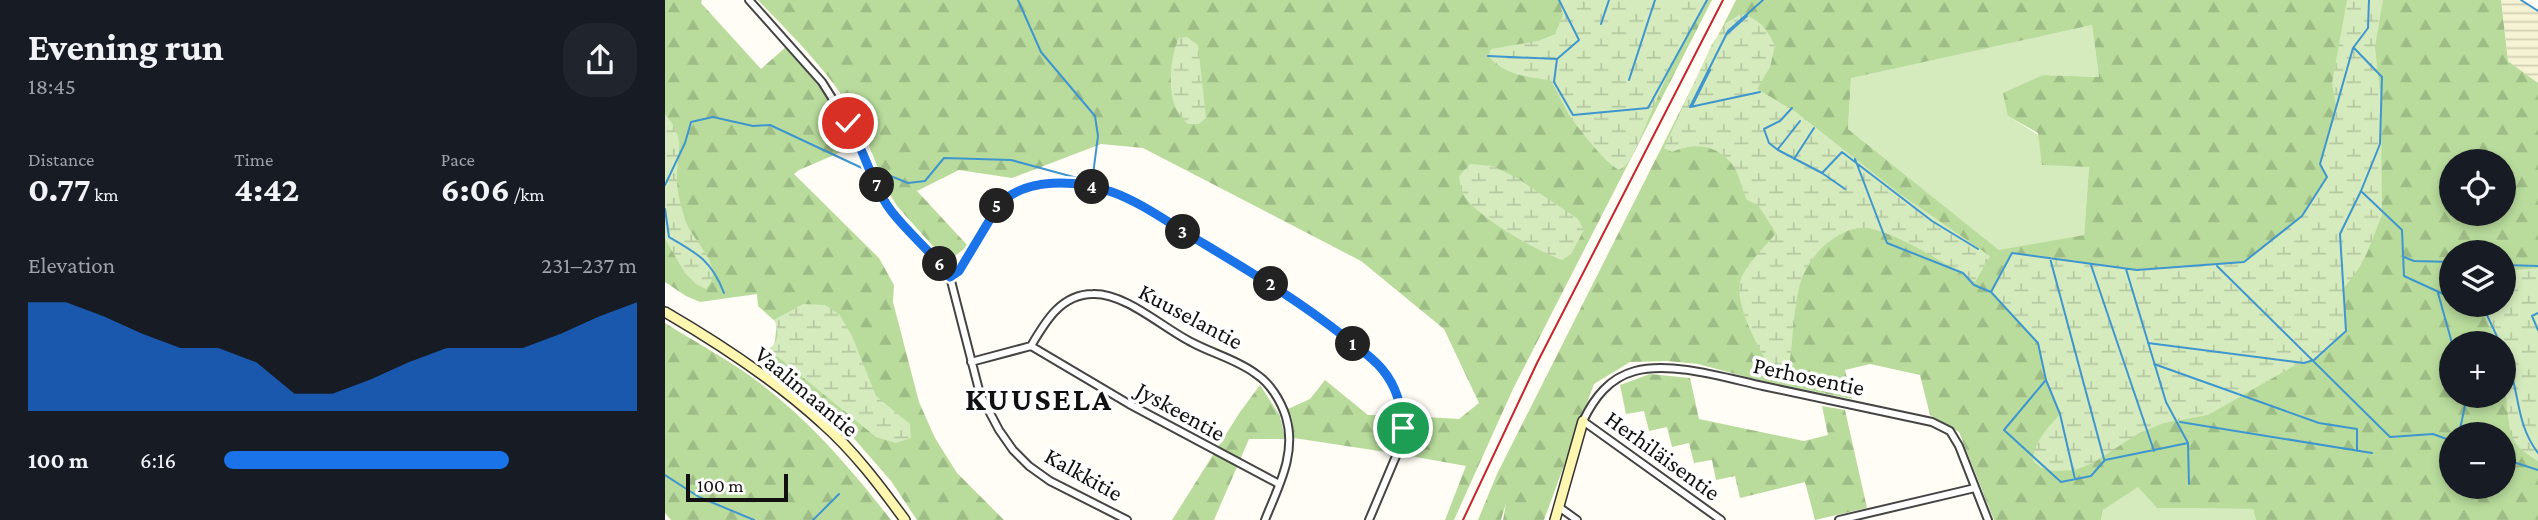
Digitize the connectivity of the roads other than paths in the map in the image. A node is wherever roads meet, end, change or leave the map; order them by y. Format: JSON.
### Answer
{"nodes":[{"id":1,"x":749,"y":0,"type":"edge"},
{"id":2,"x":950,"y":277,"type":"junction"},
{"id":3,"x":665,"y":312,"type":"edge"},
{"id":4,"x":1031,"y":346,"type":"junction"},
{"id":5,"x":971,"y":362,"type":"junction"},
{"id":6,"x":1583,"y":421,"type":"junction"},
{"id":7,"x":1279,"y":484,"type":"junction"},
{"id":8,"x":1975,"y":488,"type":"junction"},
{"id":9,"x":1559,"y":507,"type":"junction"},
{"id":10,"x":905,"y":520,"type":"edge"},
{"id":11,"x":1127,"y":520,"type":"edge"},
{"id":12,"x":1265,"y":520,"type":"edge"},
{"id":13,"x":1369,"y":520,"type":"edge"},
{"id":14,"x":1555,"y":520,"type":"edge"},
{"id":15,"x":1577,"y":520,"type":"edge"},
{"id":16,"x":1721,"y":520,"type":"edge"},
{"id":17,"x":1839,"y":520,"type":"edge"},
{"id":18,"x":1988,"y":520,"type":"edge"}],
"edges":[{"from":1,"to":2,"type":"street","name":"Kalkkitie"},
{"from":2,"to":5,"type":"street","name":"Kalkkitie"},
{"from":2,"to":13,"type":"street"},
{"from":3,"to":10,"type":"main road","name":"Vaalimaantie"},
{"from":4,"to":5,"type":"street"},
{"from":4,"to":7,"type":"street","name":"Jyskeentie"},
{"from":4,"to":7,"type":"street","name":"Kuuselantie"},
{"from":5,"to":11,"type":"street","name":"Kalkkitie"},
{"from":6,"to":8,"type":"street","name":"Perhosentie"},
{"from":6,"to":9,"type":"main road"},
{"from":6,"to":16,"type":"street","name":"Herhiläisentie"},
{"from":7,"to":12,"type":"street","name":"Kuuselantie"},
{"from":8,"to":17,"type":"street"},
{"from":8,"to":18,"type":"street","name":"Perhosentie"},
{"from":9,"to":14,"type":"main road"},
{"from":9,"to":15,"type":"street"}]}
